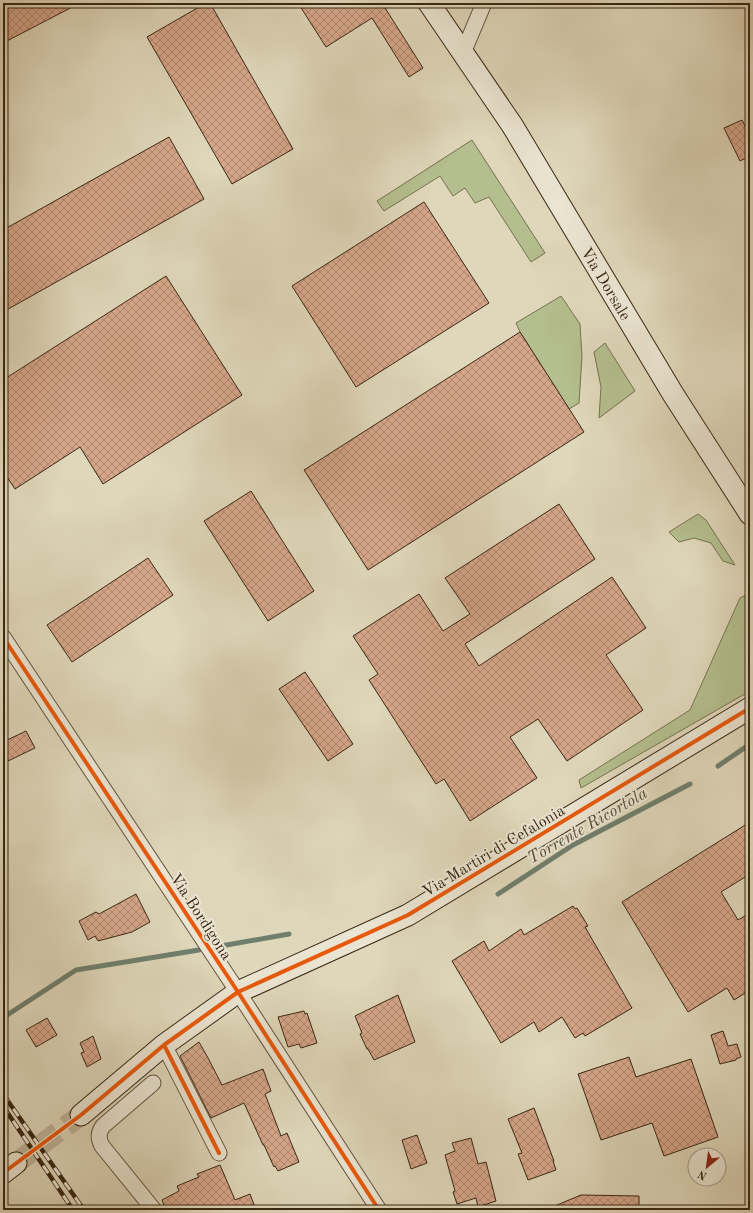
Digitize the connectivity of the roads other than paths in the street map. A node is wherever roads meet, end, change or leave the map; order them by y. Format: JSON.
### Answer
{"nodes":[{"id":1,"x":429,"y":3,"type":"edge"},
{"id":2,"x":484,"y":3,"type":"edge"},
{"id":3,"x":463,"y":53,"type":"junction"},
{"id":4,"x":750,"y":514,"type":"edge"},
{"id":5,"x":3,"y":637,"type":"edge"},
{"id":6,"x":750,"y":708,"type":"edge"},
{"id":7,"x":238,"y":992,"type":"junction"},
{"id":8,"x":164,"y":1045,"type":"junction"},
{"id":9,"x":153,"y":1083,"type":"dead end"},
{"id":10,"x":81,"y":1116,"type":"tunnel mouth"},
{"id":11,"x":219,"y":1153,"type":"dead end"},
{"id":12,"x":154,"y":1210,"type":"edge"},
{"id":13,"x":379,"y":1210,"type":"edge"}],
"edges":[{"from":1,"to":3,"type":"street","name":"Via Dorsale"},
{"from":2,"to":3,"type":"street"},
{"from":3,"to":4,"type":"street","name":"Via Dorsale"},
{"from":5,"to":7,"type":"street","name":"Via Bordigona"},
{"from":6,"to":7,"type":"street","name":"Via Martiri di Cefalonia"},
{"from":7,"to":8,"type":"street","name":"Via Martiri di Cefalonia"},
{"from":7,"to":13,"type":"street","name":"Via Bordigona"},
{"from":8,"to":10,"type":"street","name":"Via Martiri di Cefalonia"},
{"from":8,"to":11,"type":"street"},
{"from":9,"to":12,"type":"street"}]}
